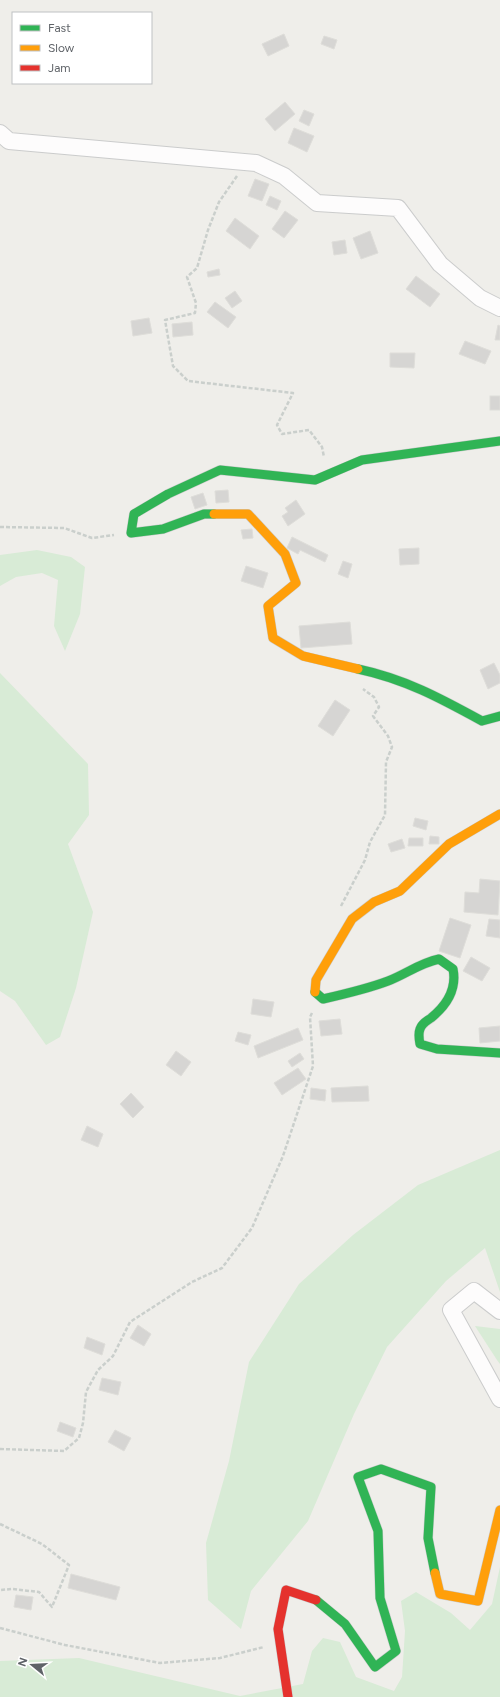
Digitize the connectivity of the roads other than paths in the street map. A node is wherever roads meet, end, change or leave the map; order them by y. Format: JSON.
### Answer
{"nodes":[{"id":1,"x":0,"y":133,"type":"edge"},
{"id":2,"x":500,"y":308,"type":"edge"},
{"id":3,"x":500,"y":441,"type":"edge"},
{"id":4,"x":500,"y":716,"type":"edge"},
{"id":5,"x":500,"y":814,"type":"edge"},
{"id":6,"x":500,"y":1053,"type":"edge"},
{"id":7,"x":500,"y":1311,"type":"edge"},
{"id":8,"x":500,"y":1399,"type":"edge"},
{"id":9,"x":500,"y":1510,"type":"edge"},
{"id":10,"x":288,"y":1697,"type":"edge"}],
"edges":[{"from":1,"to":2,"type":"street"},
{"from":3,"to":4,"type":"street"},
{"from":5,"to":6,"type":"street"},
{"from":7,"to":8,"type":"street"},
{"from":9,"to":10,"type":"street"}]}
